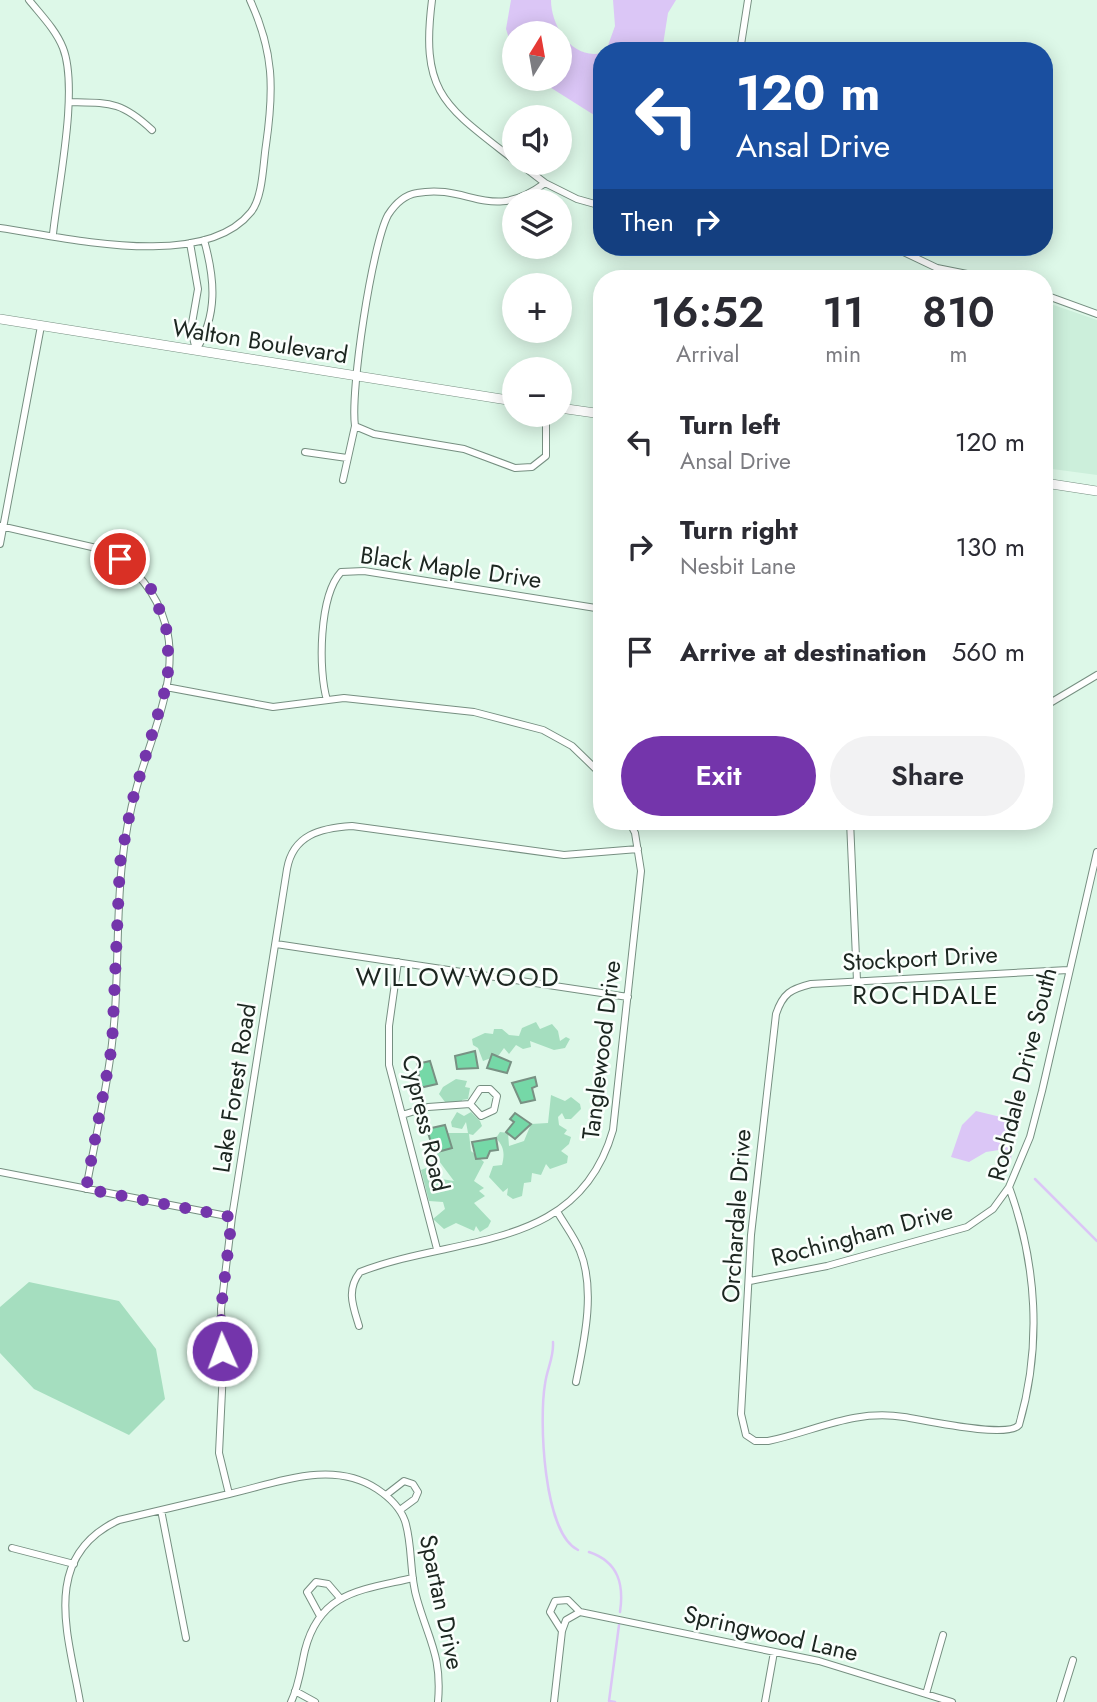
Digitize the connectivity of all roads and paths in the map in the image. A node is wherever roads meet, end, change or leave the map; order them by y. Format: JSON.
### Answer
{"nodes":[{"id":1,"x":29,"y":0,"type":"edge"},
{"id":2,"x":250,"y":0,"type":"edge"},
{"id":3,"x":432,"y":0,"type":"edge"},
{"id":4,"x":747,"y":2,"type":"edge"},
{"id":5,"x":741,"y":42,"type":"edge"},
{"id":6,"x":69,"y":102,"type":"junction"},
{"id":7,"x":152,"y":130,"type":"dead end"},
{"id":8,"x":502,"y":150,"type":"edge"},
{"id":9,"x":535,"y":175,"type":"edge"},
{"id":10,"x":545,"y":183,"type":"junction"},
{"id":11,"x":593,"y":204,"type":"edge"},
{"id":12,"x":0,"y":228,"type":"edge"},
{"id":13,"x":53,"y":234,"type":"junction"},
{"id":14,"x":201,"y":241,"type":"junction"},
{"id":15,"x":190,"y":243,"type":"junction"},
{"id":16,"x":912,"y":256,"type":"edge"},
{"id":17,"x":947,"y":270,"type":"edge"},
{"id":18,"x":1053,"y":298,"type":"edge"},
{"id":19,"x":1097,"y":314,"type":"edge"},
{"id":20,"x":0,"y":319,"type":"edge"},
{"id":21,"x":41,"y":326,"type":"junction"},
{"id":22,"x":196,"y":350,"type":"junction"},
{"id":23,"x":356,"y":376,"type":"junction"},
{"id":24,"x":502,"y":399,"type":"edge"},
{"id":25,"x":572,"y":410,"type":"edge"},
{"id":26,"x":593,"y":413,"type":"edge"},
{"id":27,"x":355,"y":426,"type":"junction"},
{"id":28,"x":546,"y":427,"type":"edge"},
{"id":29,"x":305,"y":452,"type":"dead end"},
{"id":30,"x":347,"y":458,"type":"junction"},
{"id":31,"x":343,"y":480,"type":"dead end"},
{"id":32,"x":1053,"y":484,"type":"edge"},
{"id":33,"x":1097,"y":491,"type":"edge"},
{"id":34,"x":2,"y":527,"type":"edge"},
{"id":35,"x":0,"y":544,"type":"edge"},
{"id":36,"x":593,"y":609,"type":"edge"},
{"id":37,"x":1097,"y":675,"type":"edge"},
{"id":38,"x":166,"y":687,"type":"junction"},
{"id":39,"x":327,"y":700,"type":"junction"},
{"id":40,"x":1053,"y":701,"type":"edge"},
{"id":41,"x":593,"y":766,"type":"edge"},
{"id":42,"x":632,"y":830,"type":"edge"},
{"id":43,"x":850,"y":830,"type":"edge"},
{"id":44,"x":638,"y":849,"type":"junction"},
{"id":45,"x":1097,"y":852,"type":"edge"},
{"id":46,"x":275,"y":944,"type":"junction"},
{"id":47,"x":398,"y":962,"type":"junction"},
{"id":48,"x":1068,"y":970,"type":"junction"},
{"id":49,"x":857,"y":981,"type":"junction"},
{"id":50,"x":628,"y":997,"type":"junction"},
{"id":51,"x":780,"y":1000,"type":"joint"},
{"id":52,"x":470,"y":1104,"type":"junction"},
{"id":53,"x":401,"y":1115,"type":"junction"},
{"id":54,"x":0,"y":1172,"type":"edge"},
{"id":55,"x":1009,"y":1187,"type":"junction"},
{"id":56,"x":86,"y":1189,"type":"junction"},
{"id":57,"x":558,"y":1213,"type":"junction"},
{"id":58,"x":232,"y":1217,"type":"junction"},
{"id":59,"x":438,"y":1249,"type":"junction"},
{"id":60,"x":750,"y":1281,"type":"junction"},
{"id":61,"x":359,"y":1326,"type":"dead end"},
{"id":62,"x":576,"y":1382,"type":"dead end"},
{"id":63,"x":746,"y":1435,"type":"joint"},
{"id":64,"x":229,"y":1494,"type":"junction"},
{"id":65,"x":386,"y":1495,"type":"junction"},
{"id":66,"x":161,"y":1510,"type":"junction"},
{"id":67,"x":400,"y":1510,"type":"junction"},
{"id":68,"x":12,"y":1548,"type":"dead end"},
{"id":69,"x":74,"y":1564,"type":"junction"},
{"id":70,"x":413,"y":1578,"type":"junction"},
{"id":71,"x":340,"y":1598,"type":"junction"},
{"id":72,"x":580,"y":1612,"type":"junction"},
{"id":73,"x":320,"y":1616,"type":"junction"},
{"id":74,"x":562,"y":1631,"type":"junction"},
{"id":75,"x":943,"y":1635,"type":"dead end"},
{"id":76,"x":186,"y":1638,"type":"dead end"},
{"id":77,"x":774,"y":1652,"type":"junction"},
{"id":78,"x":1073,"y":1660,"type":"dead end"},
{"id":79,"x":295,"y":1691,"type":"junction"},
{"id":80,"x":926,"y":1694,"type":"junction"},
{"id":81,"x":80,"y":1702,"type":"edge"},
{"id":82,"x":291,"y":1702,"type":"edge"},
{"id":83,"x":315,"y":1702,"type":"edge"},
{"id":84,"x":438,"y":1702,"type":"edge"},
{"id":85,"x":447,"y":1702,"type":"edge"},
{"id":86,"x":554,"y":1702,"type":"edge"},
{"id":87,"x":765,"y":1702,"type":"edge"},
{"id":88,"x":952,"y":1702,"type":"edge"},
{"id":89,"x":1060,"y":1702,"type":"edge"}],
"edges":[{"from":1,"to":6,"type":"street"},
{"from":2,"to":14,"type":"street"},
{"from":3,"to":8,"type":"street"},
{"from":4,"to":5,"type":"street"},
{"from":6,"to":7,"type":"street"},
{"from":6,"to":13,"type":"street"},
{"from":9,"to":10,"type":"street"},
{"from":10,"to":11,"type":"street"},
{"from":10,"to":23,"type":"street"},
{"from":12,"to":13,"type":"street"},
{"from":13,"to":15,"type":"street"},
{"from":14,"to":15,"type":"street"},
{"from":14,"to":22,"type":"street"},
{"from":15,"to":22,"type":"street"},
{"from":16,"to":17,"type":"street"},
{"from":18,"to":19,"type":"street"},
{"from":20,"to":21,"type":"main road","name":"Walton Boulevard"},
{"from":21,"to":22,"type":"main road","name":"Walton Boulevard"},
{"from":21,"to":34,"type":"street"},
{"from":22,"to":23,"type":"main road","name":"Walton Boulevard"},
{"from":23,"to":24,"type":"main road","name":"Walton Boulevard"},
{"from":23,"to":27,"type":"street"},
{"from":25,"to":26,"type":"main road"},
{"from":27,"to":28,"type":"street"},
{"from":27,"to":30,"type":"street"},
{"from":29,"to":30,"type":"street"},
{"from":30,"to":31,"type":"street"},
{"from":32,"to":33,"type":"main road"},
{"from":34,"to":35,"type":"street"},
{"from":34,"to":38,"type":"street"},
{"from":36,"to":39,"type":"street","name":"Black Maple Drive"},
{"from":37,"to":40,"type":"street"},
{"from":38,"to":39,"type":"street"},
{"from":38,"to":56,"type":"street"},
{"from":39,"to":41,"type":"street"},
{"from":42,"to":44,"type":"street","name":"Tanglewood Drive"},
{"from":43,"to":49,"type":"street"},
{"from":44,"to":46,"type":"street","name":"Lake Forest Road"},
{"from":44,"to":50,"type":"street","name":"Tanglewood Drive"},
{"from":45,"to":48,"type":"street","name":"Rochdale Drive South"},
{"from":46,"to":47,"type":"street"},
{"from":46,"to":58,"type":"street","name":"Lake Forest Road"},
{"from":47,"to":50,"type":"street"},
{"from":47,"to":53,"type":"street","name":"Cypress Road"},
{"from":48,"to":49,"type":"street","name":"Stockport Drive"},
{"from":48,"to":55,"type":"street","name":"Rochdale Drive South"},
{"from":49,"to":51,"type":"street","name":"Stockport Drive"},
{"from":50,"to":57,"type":"street","name":"Tanglewood Drive"},
{"from":51,"to":60,"type":"street","name":"Orchardale Drive"},
{"from":52,"to":52,"type":"street"},
{"from":52,"to":53,"type":"street"},
{"from":53,"to":59,"type":"street","name":"Cypress Road"},
{"from":54,"to":56,"type":"street"},
{"from":55,"to":60,"type":"street","name":"Rochingham Drive"},
{"from":55,"to":63,"type":"street","name":"Rochdale Drive South"},
{"from":56,"to":58,"type":"street"},
{"from":57,"to":59,"type":"street","name":"Tanglewood Drive"},
{"from":57,"to":62,"type":"street"},
{"from":58,"to":64,"type":"street","name":"Lake Forest Road"},
{"from":59,"to":61,"type":"street","name":"Tanglewood Drive"},
{"from":60,"to":63,"type":"street","name":"Orchardale Drive"},
{"from":64,"to":65,"type":"street","name":"Spartan Drive"},
{"from":64,"to":66,"type":"street"},
{"from":65,"to":67,"type":"street","name":"Spartan Drive"},
{"from":65,"to":67,"type":"street","name":"Spartan Drive"},
{"from":66,"to":69,"type":"street"},
{"from":66,"to":76,"type":"street"},
{"from":67,"to":70,"type":"street","name":"Spartan Drive"},
{"from":68,"to":69,"type":"street"},
{"from":69,"to":81,"type":"street"},
{"from":70,"to":71,"type":"street"},
{"from":70,"to":84,"type":"street","name":"Spartan Drive"},
{"from":71,"to":73,"type":"street"},
{"from":71,"to":73,"type":"street"},
{"from":72,"to":74,"type":"street"},
{"from":72,"to":74,"type":"street","name":"Springwood Lane"},
{"from":72,"to":77,"type":"street","name":"Springwood Lane"},
{"from":73,"to":79,"type":"street"},
{"from":74,"to":86,"type":"street"},
{"from":75,"to":80,"type":"street"},
{"from":77,"to":80,"type":"street","name":"Springwood Lane"},
{"from":77,"to":87,"type":"street"},
{"from":78,"to":89,"type":"street"},
{"from":79,"to":82,"type":"street"},
{"from":79,"to":83,"type":"street"},
{"from":80,"to":88,"type":"street","name":"Springwood Lane"},
{"from":84,"to":85,"type":"street"}]}
